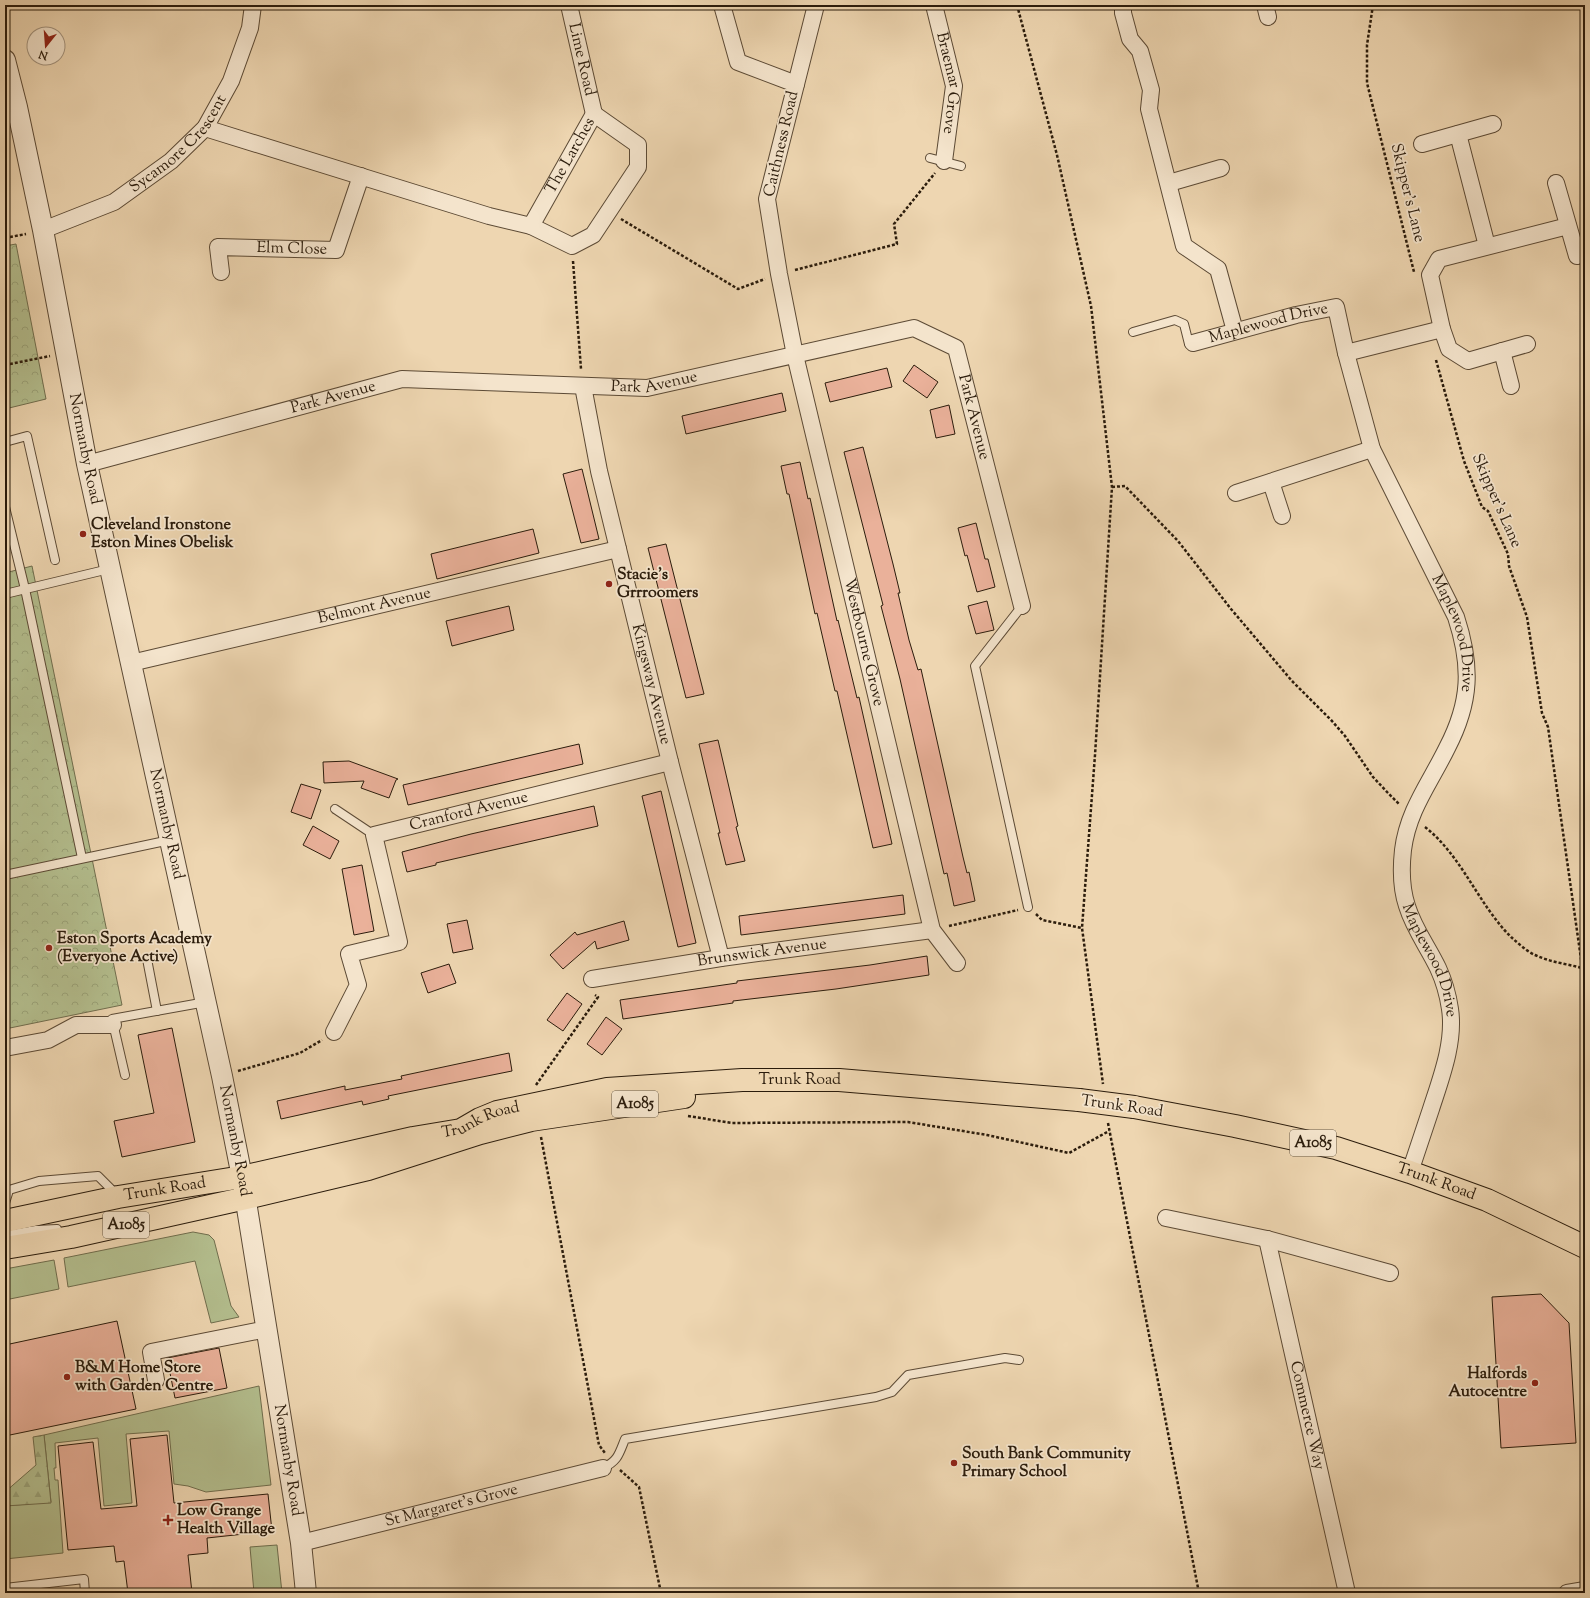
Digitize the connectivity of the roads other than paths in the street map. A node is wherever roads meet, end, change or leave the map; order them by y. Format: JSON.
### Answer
{"nodes":[{"id":1,"x":253,"y":5,"type":"edge"},
{"id":2,"x":569,"y":5,"type":"edge"},
{"id":3,"x":722,"y":5,"type":"edge"},
{"id":4,"x":816,"y":5,"type":"edge"},
{"id":5,"x":934,"y":5,"type":"edge"},
{"id":6,"x":1123,"y":5,"type":"edge"},
{"id":7,"x":5,"y":60,"type":"edge"},
{"id":8,"x":796,"y":84,"type":"junction"},
{"id":9,"x":594,"y":114,"type":"junction"},
{"id":10,"x":1493,"y":124,"type":"dead end"},
{"id":11,"x":205,"y":128,"type":"junction"},
{"id":12,"x":1458,"y":134,"type":"junction"},
{"id":13,"x":1422,"y":144,"type":"dead end"},
{"id":14,"x":937,"y":160,"type":"joint"},
{"id":15,"x":961,"y":166,"type":"dead end"},
{"id":16,"x":1221,"y":168,"type":"dead end"},
{"id":17,"x":361,"y":176,"type":"junction"},
{"id":18,"x":1169,"y":183,"type":"junction"},
{"id":19,"x":1556,"y":183,"type":"dead end"},
{"id":20,"x":531,"y":226,"type":"junction"},
{"id":21,"x":1568,"y":226,"type":"junction"},
{"id":22,"x":43,"y":230,"type":"junction"},
{"id":23,"x":1487,"y":246,"type":"junction"},
{"id":24,"x":1577,"y":256,"type":"dead end"},
{"id":25,"x":221,"y":272,"type":"dead end"},
{"id":26,"x":1435,"y":330,"type":"junction"},
{"id":27,"x":1235,"y":331,"type":"junction"},
{"id":28,"x":1133,"y":332,"type":"dead end"},
{"id":29,"x":1191,"y":344,"type":"joint"},
{"id":30,"x":1527,"y":344,"type":"dead end"},
{"id":31,"x":1502,"y":351,"type":"junction"},
{"id":32,"x":1346,"y":353,"type":"junction"},
{"id":33,"x":795,"y":355,"type":"junction"},
{"id":34,"x":583,"y":386,"type":"junction"},
{"id":35,"x":1511,"y":386,"type":"dead end"},
{"id":36,"x":5,"y":442,"type":"edge"},
{"id":37,"x":1372,"y":449,"type":"junction"},
{"id":38,"x":87,"y":464,"type":"junction"},
{"id":39,"x":1271,"y":482,"type":"junction"},
{"id":40,"x":1236,"y":493,"type":"dead end"},
{"id":41,"x":5,"y":507,"type":"edge"},
{"id":42,"x":1282,"y":516,"type":"dead end"},
{"id":43,"x":618,"y":549,"type":"junction"},
{"id":44,"x":55,"y":560,"type":"dead end"},
{"id":45,"x":110,"y":569,"type":"junction"},
{"id":46,"x":25,"y":589,"type":"junction"},
{"id":47,"x":5,"y":594,"type":"edge"},
{"id":48,"x":1022,"y":606,"type":"joint"},
{"id":49,"x":131,"y":663,"type":"junction"},
{"id":50,"x":670,"y":762,"type":"junction"},
{"id":51,"x":335,"y":809,"type":"dead end"},
{"id":52,"x":374,"y":835,"type":"junction"},
{"id":53,"x":170,"y":840,"type":"junction"},
{"id":54,"x":82,"y":858,"type":"junction"},
{"id":55,"x":5,"y":875,"type":"edge"},
{"id":56,"x":1028,"y":907,"type":"road end"},
{"id":57,"x":932,"y":930,"type":"junction"},
{"id":58,"x":720,"y":958,"type":"junction"},
{"id":59,"x":147,"y":959,"type":"dead end"},
{"id":60,"x":957,"y":963,"type":"dead end"},
{"id":61,"x":592,"y":979,"type":"road end"},
{"id":62,"x":206,"y":1002,"type":"junction"},
{"id":63,"x":157,"y":1011,"type":"junction"},
{"id":64,"x":113,"y":1024,"type":"junction"},
{"id":65,"x":334,"y":1032,"type":"road end"},
{"id":66,"x":5,"y":1048,"type":"edge"},
{"id":67,"x":125,"y":1075,"type":"dead end"},
{"id":68,"x":532,"y":1113,"type":"junction"},
{"id":69,"x":1410,"y":1172,"type":"junction"},
{"id":70,"x":242,"y":1176,"type":"junction"},
{"id":71,"x":118,"y":1197,"type":"junction"},
{"id":72,"x":246,"y":1198,"type":"junction"},
{"id":73,"x":5,"y":1203,"type":"edge"},
{"id":74,"x":1166,"y":1218,"type":"dead end"},
{"id":75,"x":5,"y":1221,"type":"edge"},
{"id":76,"x":114,"y":1227,"type":"junction"},
{"id":77,"x":5,"y":1232,"type":"edge"},
{"id":78,"x":1267,"y":1239,"type":"junction"},
{"id":79,"x":1585,"y":1247,"type":"edge"},
{"id":80,"x":5,"y":1248,"type":"edge"},
{"id":81,"x":1390,"y":1273,"type":"dead end"},
{"id":82,"x":267,"y":1329,"type":"junction"},
{"id":83,"x":1019,"y":1360,"type":"dead end"},
{"id":84,"x":156,"y":1380,"type":"dead end"},
{"id":85,"x":608,"y":1466,"type":"joint"},
{"id":86,"x":301,"y":1543,"type":"junction"},
{"id":87,"x":5,"y":1588,"type":"edge"},
{"id":88,"x":1585,"y":1590,"type":"edge"},
{"id":89,"x":86,"y":1593,"type":"edge"},
{"id":90,"x":306,"y":1593,"type":"edge"},
{"id":91,"x":1347,"y":1593,"type":"edge"},
{"id":92,"x":1567,"y":1593,"type":"edge"}],
"edges":[{"from":1,"to":11,"type":"street","name":"Sycamore Crescent"},
{"from":2,"to":9,"type":"street","name":"Lime Road"},
{"from":3,"to":8,"type":"street"},
{"from":4,"to":8,"type":"street","name":"Caithness Road"},
{"from":5,"to":14,"type":"street","name":"Braemar Grove"},
{"from":6,"to":18,"type":"street"},
{"from":7,"to":22,"type":"street","name":"Normanby Road"},
{"from":8,"to":33,"type":"street","name":"Caithness Road"},
{"from":9,"to":20,"type":"street","name":"The Larches"},
{"from":9,"to":20,"type":"street","name":"The Larches"},
{"from":10,"to":12,"type":"street"},
{"from":11,"to":17,"type":"street"},
{"from":11,"to":22,"type":"street","name":"Sycamore Crescent"},
{"from":12,"to":13,"type":"street"},
{"from":12,"to":23,"type":"street"},
{"from":14,"to":15,"type":"lane"},
{"from":16,"to":18,"type":"street"},
{"from":17,"to":20,"type":"street"},
{"from":17,"to":25,"type":"street","name":"Elm Close"},
{"from":18,"to":27,"type":"street"},
{"from":19,"to":21,"type":"street"},
{"from":21,"to":23,"type":"street"},
{"from":21,"to":24,"type":"street"},
{"from":22,"to":38,"type":"street","name":"Normanby Road"},
{"from":23,"to":26,"type":"street"},
{"from":26,"to":31,"type":"street"},
{"from":26,"to":32,"type":"street"},
{"from":27,"to":29,"type":"street","name":"Maplewood Drive"},
{"from":27,"to":32,"type":"street","name":"Maplewood Drive"},
{"from":28,"to":29,"type":"lane"},
{"from":30,"to":31,"type":"street"},
{"from":31,"to":35,"type":"street"},
{"from":32,"to":37,"type":"street","name":"Maplewood Drive"},
{"from":33,"to":34,"type":"street","name":"Park Avenue"},
{"from":33,"to":48,"type":"street","name":"Park Avenue"},
{"from":33,"to":57,"type":"street","name":"Westbourne Grove"},
{"from":34,"to":38,"type":"street","name":"Park Avenue"},
{"from":34,"to":43,"type":"street","name":"Kingsway Avenue"},
{"from":36,"to":44,"type":"lane"},
{"from":37,"to":39,"type":"street"},
{"from":37,"to":69,"type":"street","name":"Maplewood Drive"},
{"from":38,"to":45,"type":"street","name":"Normanby Road"},
{"from":39,"to":40,"type":"street"},
{"from":39,"to":42,"type":"street"},
{"from":41,"to":46,"type":"lane"},
{"from":43,"to":49,"type":"street","name":"Belmont Avenue"},
{"from":43,"to":50,"type":"street","name":"Kingsway Avenue"},
{"from":45,"to":46,"type":"lane"},
{"from":45,"to":49,"type":"street","name":"Normanby Road"},
{"from":46,"to":47,"type":"lane"},
{"from":46,"to":54,"type":"lane"},
{"from":48,"to":56,"type":"lane"},
{"from":49,"to":53,"type":"street","name":"Normanby Road"},
{"from":50,"to":52,"type":"street","name":"Cranford Avenue"},
{"from":50,"to":58,"type":"street","name":"Kingsway Avenue"},
{"from":51,"to":52,"type":"lane"},
{"from":52,"to":65,"type":"street"},
{"from":53,"to":54,"type":"lane"},
{"from":53,"to":62,"type":"street","name":"Normanby Road"},
{"from":54,"to":55,"type":"lane"},
{"from":57,"to":58,"type":"street","name":"Brunswick Avenue"},
{"from":57,"to":60,"type":"street"},
{"from":58,"to":61,"type":"street","name":"Brunswick Avenue"},
{"from":59,"to":63,"type":"lane"},
{"from":62,"to":63,"type":"lane"},
{"from":62,"to":70,"type":"street","name":"Normanby Road"},
{"from":63,"to":64,"type":"lane"},
{"from":64,"to":66,"type":"street"},
{"from":64,"to":67,"type":"lane"},
{"from":68,"to":69,"type":"main road","name":"Trunk Road","number":"A1085","bridge":true},
{"from":68,"to":70,"type":"main road","name":"Trunk Road","number":"A1085"},
{"from":68,"to":72,"type":"main road","number":"A1085"},
{"from":69,"to":79,"type":"main road","name":"Trunk Road","number":"A1085"},
{"from":70,"to":71,"type":"main road","name":"Trunk Road","number":"A1085"},
{"from":70,"to":72,"type":"street","name":"Normanby Road"},
{"from":71,"to":73,"type":"lane"},
{"from":71,"to":75,"type":"main road","name":"Trunk Road","number":"A1085"},
{"from":72,"to":76,"type":"main road","number":"A1085"},
{"from":72,"to":82,"type":"street","name":"Normanby Road"},
{"from":74,"to":78,"type":"street"},
{"from":76,"to":77,"type":"lane"},
{"from":76,"to":80,"type":"main road","number":"A1085"},
{"from":78,"to":81,"type":"street"},
{"from":78,"to":91,"type":"street","name":"Commerce Way"},
{"from":82,"to":84,"type":"street"},
{"from":82,"to":86,"type":"street","name":"Normanby Road"},
{"from":83,"to":85,"type":"lane"},
{"from":85,"to":86,"type":"street","name":"St Margaret's Grove"},
{"from":86,"to":90,"type":"street","name":"Normanby Road"},
{"from":87,"to":89,"type":"lane"},
{"from":88,"to":92,"type":"street"}]}
